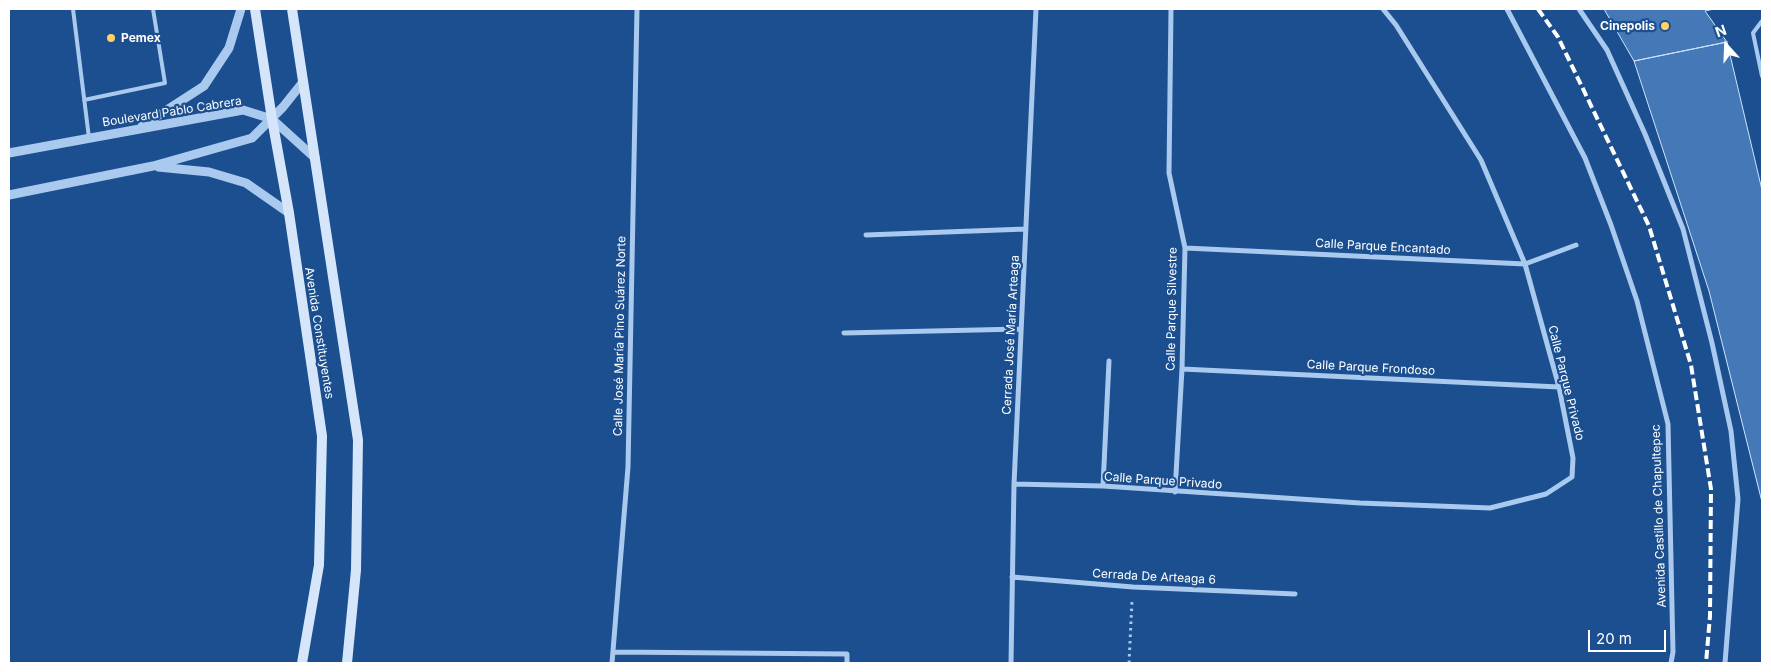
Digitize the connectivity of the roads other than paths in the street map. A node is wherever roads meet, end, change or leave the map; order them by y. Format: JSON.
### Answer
{"nodes":[{"id":1,"x":73,"y":9,"type":"edge"},
{"id":2,"x":153,"y":9,"type":"edge"},
{"id":3,"x":241,"y":9,"type":"edge"},
{"id":4,"x":255,"y":9,"type":"edge"},
{"id":5,"x":292,"y":9,"type":"edge"},
{"id":6,"x":637,"y":9,"type":"edge"},
{"id":7,"x":1036,"y":9,"type":"edge"},
{"id":8,"x":1171,"y":9,"type":"edge"},
{"id":9,"x":1383,"y":9,"type":"edge"},
{"id":10,"x":1507,"y":9,"type":"edge"},
{"id":11,"x":1579,"y":9,"type":"edge"},
{"id":12,"x":1762,"y":21,"type":"edge"},
{"id":13,"x":1762,"y":76,"type":"edge"},
{"id":14,"x":303,"y":82,"type":"junction"},
{"id":15,"x":84,"y":100,"type":"junction"},
{"id":16,"x":272,"y":119,"type":"junction"},
{"id":17,"x":138,"y":128,"type":"junction"},
{"id":18,"x":89,"y":138,"type":"junction"},
{"id":19,"x":9,"y":153,"type":"edge"},
{"id":20,"x":315,"y":158,"type":"junction"},
{"id":21,"x":153,"y":166,"type":"junction"},
{"id":22,"x":9,"y":195,"type":"edge"},
{"id":23,"x":289,"y":213,"type":"junction"},
{"id":24,"x":1026,"y":229,"type":"junction"},
{"id":25,"x":866,"y":235,"type":"dead end"},
{"id":26,"x":1576,"y":245,"type":"dead end"},
{"id":27,"x":1185,"y":248,"type":"junction"},
{"id":28,"x":1525,"y":264,"type":"junction"},
{"id":29,"x":1021,"y":329,"type":"junction"},
{"id":30,"x":844,"y":333,"type":"dead end"},
{"id":31,"x":1109,"y":361,"type":"dead end"},
{"id":32,"x":1182,"y":369,"type":"junction"},
{"id":33,"x":1559,"y":387,"type":"junction"},
{"id":34,"x":1014,"y":484,"type":"junction"},
{"id":35,"x":1103,"y":486,"type":"junction"},
{"id":36,"x":1175,"y":492,"type":"junction"},
{"id":37,"x":1012,"y":577,"type":"junction"},
{"id":38,"x":1295,"y":594,"type":"dead end"},
{"id":39,"x":613,"y":652,"type":"junction"},
{"id":40,"x":302,"y":663,"type":"edge"},
{"id":41,"x":346,"y":663,"type":"edge"},
{"id":42,"x":612,"y":663,"type":"edge"},
{"id":43,"x":847,"y":663,"type":"edge"},
{"id":44,"x":1011,"y":663,"type":"edge"},
{"id":45,"x":1670,"y":663,"type":"edge"},
{"id":46,"x":1725,"y":663,"type":"edge"}],
"edges":[{"from":1,"to":15,"type":"lane"},
{"from":2,"to":15,"type":"lane"},
{"from":3,"to":17,"type":"street"},
{"from":4,"to":16,"type":"main road","name":"Avenida Constituyentes"},
{"from":5,"to":14,"type":"main road","name":"Avenida Constituyentes"},
{"from":6,"to":39,"type":"street","name":"Calle José María Pino Suárez Norte"},
{"from":7,"to":24,"type":"street","name":"Cerrada José María Arteaga"},
{"from":8,"to":27,"type":"street","name":"Calle Parque Silvestre"},
{"from":9,"to":28,"type":"street","name":"Calle Parque Privado"},
{"from":10,"to":45,"type":"street","name":"Avenida Castillo de Chapultepec"},
{"from":11,"to":46,"type":"street"},
{"from":12,"to":13,"type":"lane"},
{"from":14,"to":16,"type":"street"},
{"from":14,"to":20,"type":"main road","name":"Avenida Constituyentes"},
{"from":15,"to":18,"type":"lane"},
{"from":16,"to":17,"type":"street","name":"Boulevard Pablo Cabrera"},
{"from":16,"to":20,"type":"street"},
{"from":16,"to":21,"type":"street"},
{"from":16,"to":23,"type":"main road","name":"Avenida Constituyentes"},
{"from":17,"to":18,"type":"street","name":"Boulevard Pablo Cabrera"},
{"from":18,"to":19,"type":"street","name":"Boulevard Pablo Cabrera"},
{"from":20,"to":41,"type":"main road","name":"Avenida Constituyentes"},
{"from":21,"to":22,"type":"street"},
{"from":21,"to":23,"type":"street"},
{"from":23,"to":40,"type":"main road","name":"Avenida Constituyentes"},
{"from":24,"to":25,"type":"street"},
{"from":24,"to":29,"type":"street","name":"Cerrada José María Arteaga"},
{"from":26,"to":28,"type":"street","name":"Calle Parque Encantado"},
{"from":27,"to":28,"type":"street","name":"Calle Parque Encantado"},
{"from":27,"to":32,"type":"street","name":"Calle Parque Silvestre"},
{"from":28,"to":33,"type":"street","name":"Calle Parque Privado"},
{"from":29,"to":30,"type":"street"},
{"from":29,"to":34,"type":"street","name":"Cerrada José María Arteaga"},
{"from":31,"to":35,"type":"street"},
{"from":32,"to":33,"type":"street","name":"Calle Parque Frondoso"},
{"from":32,"to":36,"type":"street","name":"Calle Parque Silvestre"},
{"from":33,"to":36,"type":"street","name":"Calle Parque Privado"},
{"from":34,"to":35,"type":"street","name":"Calle Parque Privado"},
{"from":34,"to":37,"type":"street","name":"Cerrada José María Arteaga"},
{"from":35,"to":36,"type":"street","name":"Calle Parque Privado"},
{"from":37,"to":38,"type":"street","name":"Cerrada De Arteaga 6"},
{"from":37,"to":44,"type":"street","name":"Cerrada José María Arteaga"},
{"from":39,"to":42,"type":"street","name":"Calle José María Pino Suárez Norte"},
{"from":39,"to":43,"type":"street"}]}
